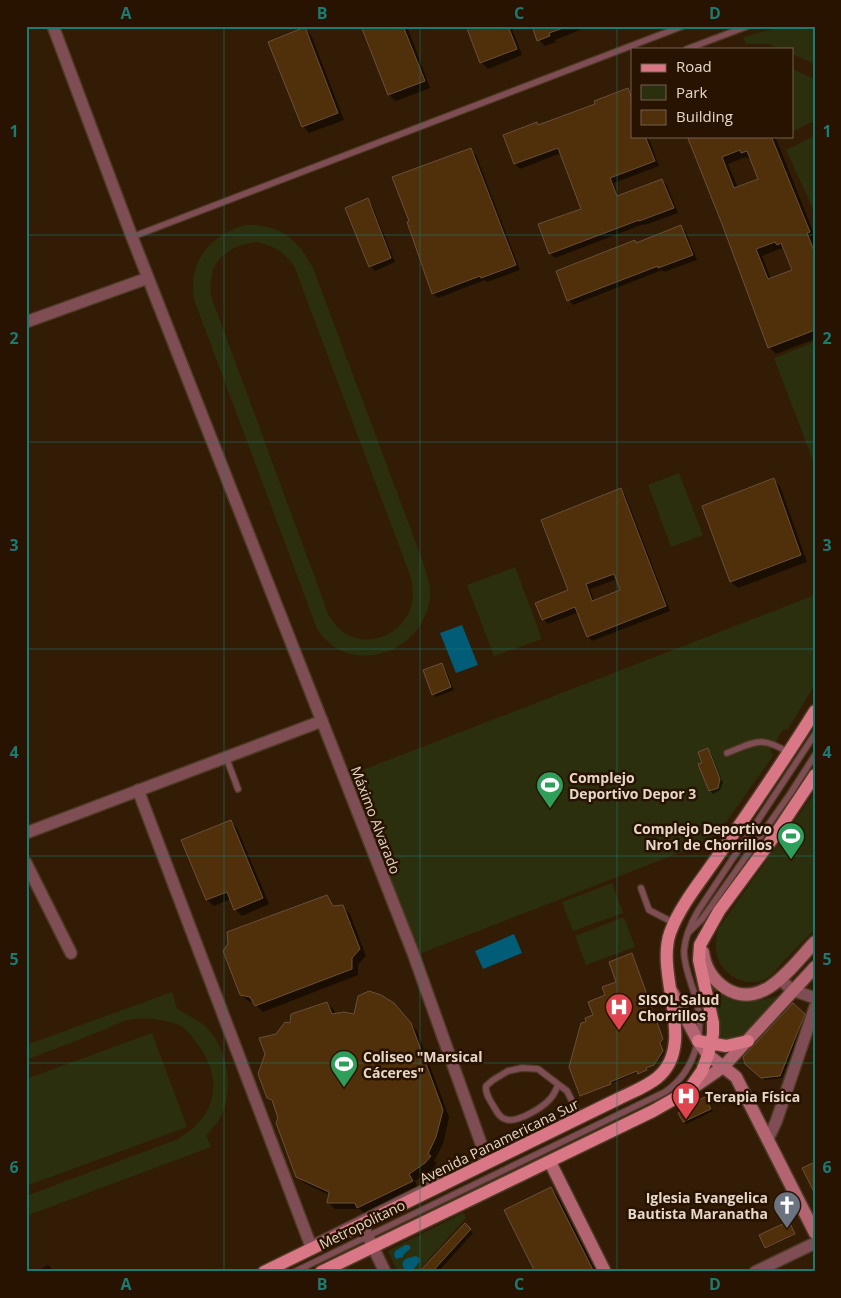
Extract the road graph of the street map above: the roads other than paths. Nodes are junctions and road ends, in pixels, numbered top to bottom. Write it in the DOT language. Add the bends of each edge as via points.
graph roads {
  1 [pos="53,26"];
  2 [pos="683,26"];
  3 [pos="748,26"];
  4 [pos="690,48"];
  5 [pos="132,237"];
  6 [pos="148,278"];
  7 [pos="26,322"];
  8 [pos="815,711"];
  9 [pos="322,721"];
  10 [pos="815,734"];
  11 [pos="788,753"];
  12 [pos="727,754"];
  13 [pos="815,755"];
  14 [pos="226,757"];
  15 [pos="815,775"];
  16 [pos="238,789"];
  17 [pos="138,790"];
  18 [pos="26,833"];
  19 [pos="26,863"];
  20 [pos="641,888"];
  21 [pos="674,923"];
  22 [pos="688,933"];
  23 [pos="705,936"];
  24 [pos="815,942"];
  25 [pos="71,953"];
  26 [pos="815,967"];
  27 [pos="780,979"];
  28 [pos="669,985"];
  29 [pos="792,990"];
  30 [pos="815,998"];
  31 [pos="815,1007"];
  32 [pos="698,1041"];
  33 [pos="748,1041"];
  34 [pos="710,1050"];
  35 [pos="723,1068"];
  36 [pos="558,1086"];
  37 [pos="688,1091"];
  38 [pos="580,1118"];
  39 [pos="768,1139"];
  40 [pos="488,1161"];
  41 [pos="550,1162"];
  42 [pos="815,1232"];
  43 [pos="368,1236"];
  44 [pos="815,1243"];
  45 [pos="311,1246"];
  46 [pos="264,1272"];
  47 [pos="294,1272"];
  48 [pos="321,1272"];
  49 [pos="385,1272"];
  50 [pos="605,1272"];
  51 [pos="755,1272"];
  1 -- 5 [label="street, Máximo Alvarado"];
  2 -- 5 [label="lane"];
  3 -- 4 [label="lane"];
  5 -- 6 [label="street, Máximo Alvarado"];
  6 -- 7 [label="street"];
  6 -- 9 [label="street, Máximo Alvarado"];
  8 -- 11 [label="main road, Avenida Panamericana Sur"];
  9 -- 14 [label="street"];
  9 -- 40 [label="street, Máximo Alvarado"];
  10 -- 22 [label="lane, Metropolitano" via="698,911"];
  11 -- 12 [label="lane" via="775,744 756,741"];
  11 -- 21 [label="main road, Avenida Panamericana Sur"];
  13 -- 22 [label="lane" via="720,894"];
  14 -- 16 [label="lane"];
  14 -- 17 [label="street"];
  15 -- 23 [label="main road" via="719,911"];
  17 -- 18 [label="street"];
  17 -- 45 [label="street"];
  19 -- 25 [label="street"];
  20 -- 21 [label="lane" via="649,910"];
  21 -- 28 [label="main road, Avenida Panamericana Sur" via="667,945"];
  22 -- 32 [label="lane, Metropolitano" via="684,951 698,1004"];
  23 -- 27 [label="main road" via="704,955 708,970 727,989 753,995"];
  23 -- 34 [label="main road" via="700,945 699,960 713,1022"];
  24 -- 27 [label="main road"];
  26 -- 29 [label="main road"];
  27 -- 29 [label="street"];
  28 -- 32 [label="main road"];
  28 -- 38 [label="main road, Avenida Panamericana Sur" via="675,1038 669,1061 658,1078"];
  29 -- 30 [label="street"];
  29 -- 33 [label="main road"];
  31 -- 39 [label="street"];
  32 -- 34 [label="main road"];
  32 -- 43 [label="lane, Metropolitano" via="685,1072 665,1092"];
  33 -- 34 [label="main road"];
  33 -- 35 [label="main road"];
  34 -- 35 [label="main road"];
  34 -- 37 [label="main road, Avenida Panamericana Sur" via="702,1072"];
  35 -- 37 [label="main road"];
  35 -- 39 [label="main road" via="736,1077"];
  36 -- 36 [label="lane" via="538,1069 522,1068 493,1080 486,1086 486,1091 498,1114 517,1120 542,1107"];
  36 -- 38 [label="lane" via="567,1091"];
  37 -- 41 [label="main road, Avenida Panamericana Sur"];
  38 -- 40 [label="main road, Avenida Panamericana Sur"];
  39 -- 42 [label="main road"];
  40 -- 43 [label="main road, Avenida Panamericana Sur"];
  40 -- 45 [label="lane" via="475,1162 326,1234"];
  41 -- 43 [label="main road, Avenida Panamericana Sur"];
  41 -- 50 [label="main road"];
  43 -- 45 [label="main road, Avenida Panamericana Sur"];
  43 -- 47 [label="lane, Metropolitano"];
  43 -- 48 [label="main road, Avenida Panamericana Sur"];
  43 -- 49 [label="street"];
  44 -- 51 [label="street"];
  45 -- 46 [label="main road, Avenida Panamericana Sur"];
}
